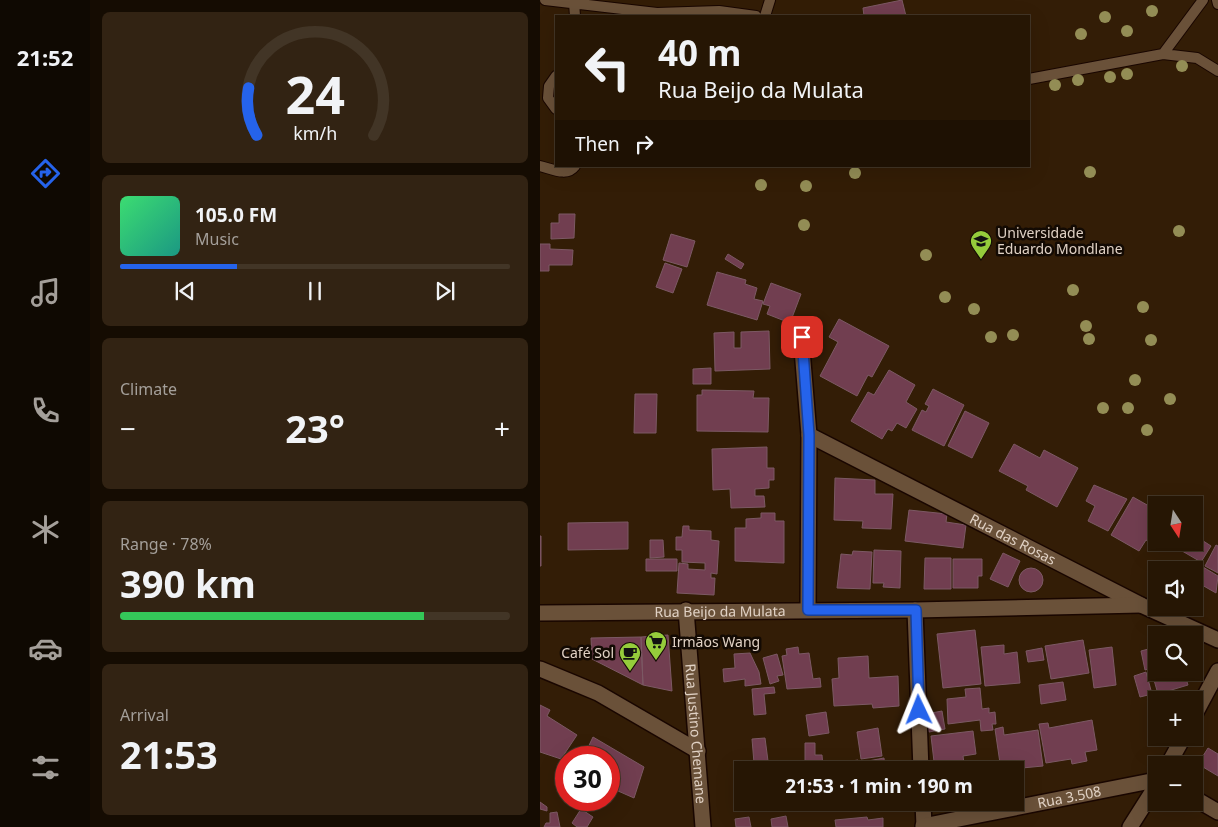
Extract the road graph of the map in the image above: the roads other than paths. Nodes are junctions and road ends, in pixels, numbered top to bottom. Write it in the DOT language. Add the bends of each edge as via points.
graph roads {
  1 [pos="545,0"];
  2 [pos="770,0"];
  3 [pos="1203,0"];
  4 [pos="1217,0"];
  5 [pos="574,3"];
  6 [pos="1218,4"];
  7 [pos="657,13"];
  8 [pos="575,15"];
  9 [pos="666,15"];
  10 [pos="749,15"];
  11 [pos="765,15"];
  12 [pos="1163,54"];
  13 [pos="1218,71"];
  14 [pos="555,77"];
  15 [pos="1030,79"];
  16 [pos="555,108"];
  17 [pos="540,166"];
  18 [pos="575,167"];
  19 [pos="802,337"];
  20 [pos="809,435"];
  21 [pos="1141,605"];
  22 [pos="686,610"];
  23 [pos="808,610"];
  24 [pos="916,610"];
  25 [pos="540,613"];
  26 [pos="1218,640"];
  27 [pos="540,669"];
  28 [pos="1218,670"];
  29 [pos="1203,699"];
  30 [pos="698,751"];
  31 [pos="921,761"];
  32 [pos="1148,782"];
  33 [pos="1148,799"];
  34 [pos="1203,803"];
  35 [pos="923,811"];
  36 [pos="1218,812"];
  37 [pos="924,826"];
  38 [pos="703,827"];
  39 [pos="1130,827"];
  1 -- 5 [label="lane"];
  2 -- 11 [label="lane"];
  3 -- 12 [label="lane"];
  4 -- 6 [label="lane"];
  5 -- 7 [label="lane"];
  5 -- 8 [label="lane"];
  7 -- 9 [label="lane"];
  7 -- 10 [label="lane" via="719,11"];
  12 -- 13 [label="lane" via="1197,58"];
  12 -- 15 [label="lane"];
  14 -- 16 [label="lane" via="549,86 548,98"];
  17 -- 18 [label="lane" via="564,172"];
  19 -- 20 [label="street"];
  20 -- 21 [label="street, Rua das Rosas"];
  20 -- 23 [label="street"];
  21 -- 24 [label="street, Rua Beijo da Mulata"];
  21 -- 26 [label="street, Rua das Rosas"];
  22 -- 23 [label="street, Rua Beijo da Mulata"];
  22 -- 25 [label="street, Rua Beijo da Mulata"];
  22 -- 30 [label="street, Rua Justino Chemane"];
  23 -- 24 [label="street, Rua Beijo da Mulata"];
  24 -- 31 [label="street"];
  27 -- 30 [label="street" via="598,693"];
  28 -- 29 [label="street"];
  30 -- 38 [label="street, Rua Justino Chemane"];
  32 -- 37 [label="street, Rua 3.508"];
  33 -- 39 [label="street"];
  34 -- 36 [label="street"];
  35 -- 37 [label="street"];
}
